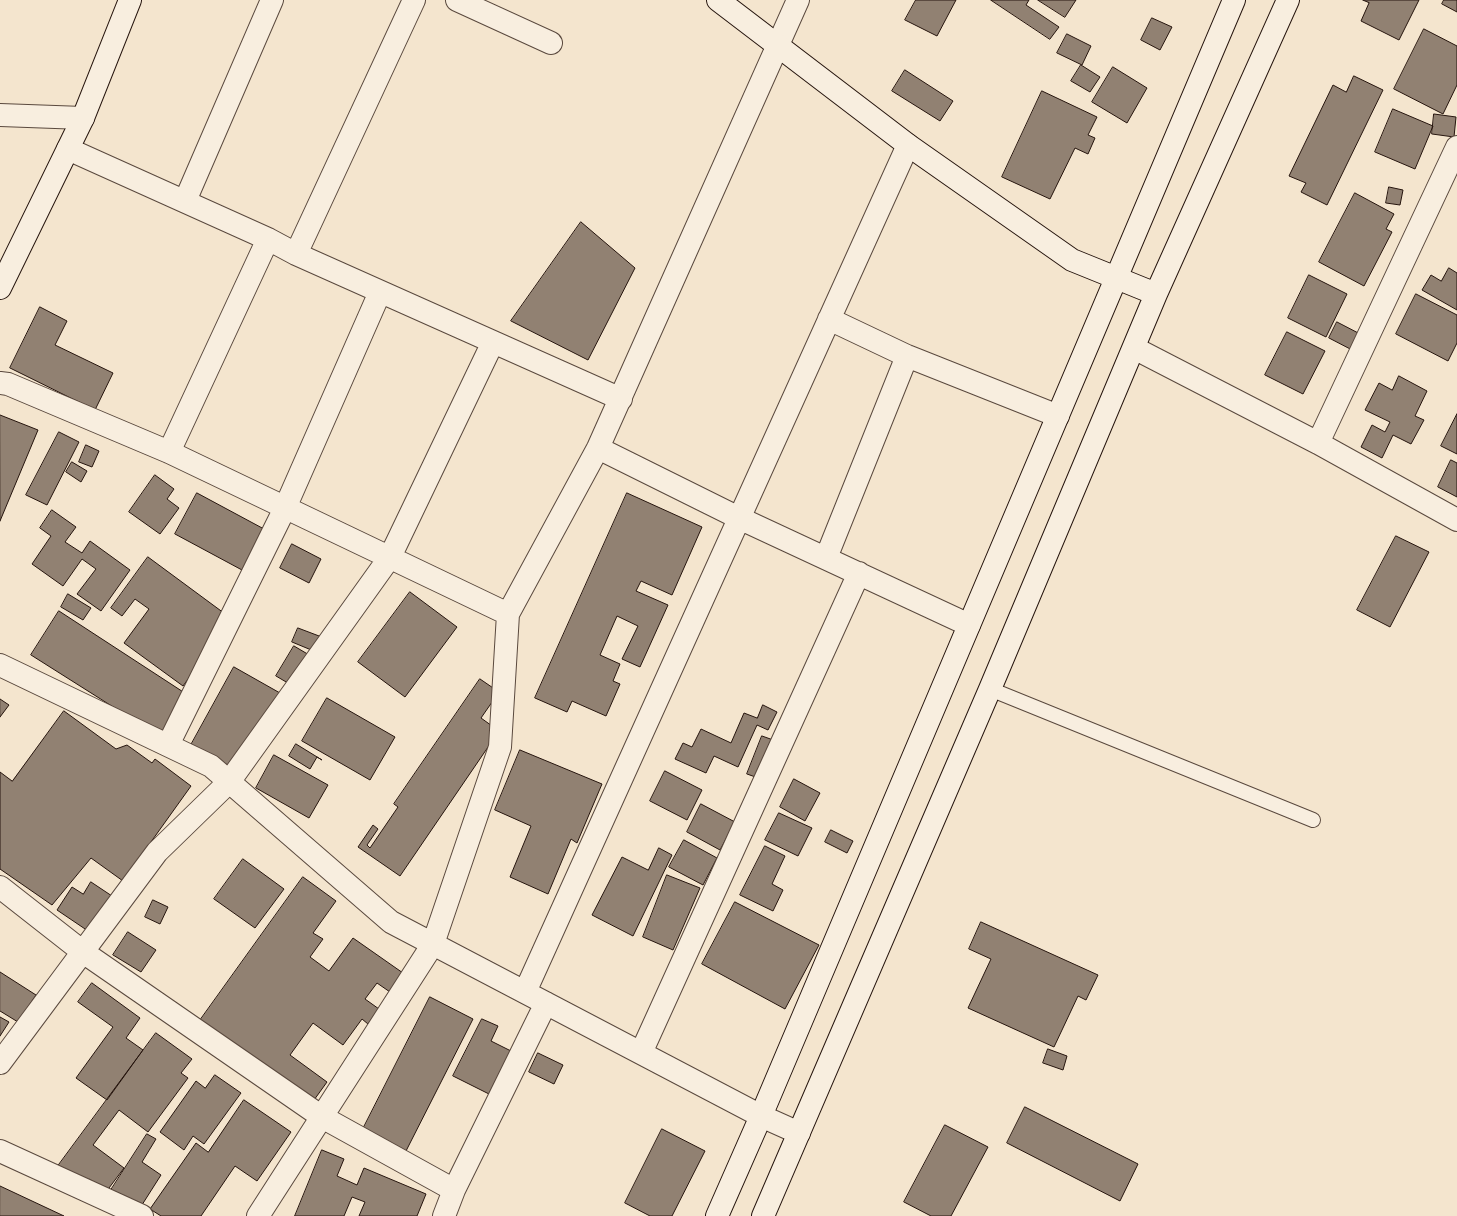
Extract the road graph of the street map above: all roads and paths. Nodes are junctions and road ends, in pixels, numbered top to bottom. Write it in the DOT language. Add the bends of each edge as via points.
graph roads {
  1 [pos="130,0"];
  2 [pos="272,0"];
  3 [pos="414,0"];
  4 [pos="457,0"];
  5 [pos="718,0"];
  6 [pos="798,0"];
  7 [pos="1234,0"];
  8 [pos="1288,0"];
  9 [pos="551,43"];
  10 [pos="779,45"];
  11 [pos="0,115"];
  12 [pos="83,118"];
  13 [pos="908,145"];
  14 [pos="1457,146"];
  15 [pos="68,149"];
  16 [pos="185,201"];
  17 [pos="268,239"];
  18 [pos="296,254"];
  19 [pos="6,263"];
  20 [pos="1117,278"];
  21 [pos="0,288"];
  22 [pos="380,292"];
  23 [pos="1156,294"];
  24 [pos="829,319"];
  25 [pos="493,342"];
  26 [pos="1134,348"];
  27 [pos="907,356"];
  28 [pos="0,383"];
  29 [pos="621,399"];
  30 [pos="1058,416"];
  31 [pos="1318,443"];
  32 [pos="598,448"];
  33 [pos="169,452"];
  34 [pos="285,508"];
  35 [pos="739,518"];
  36 [pos="1457,520"];
  37 [pos="390,557"];
  38 [pos="826,558"];
  39 [pos="859,573"];
  40 [pos="508,614"];
  41 [pos="969,625"];
  42 [pos="0,665"];
  43 [pos="990,690"];
  44 [pos="168,745"];
  45 [pos="229,782"];
  46 [pos="1313,820"];
  47 [pos="0,887"];
  48 [pos="433,944"];
  49 [pos="83,952"];
  50 [pos="525,992"];
  51 [pos="546,1003"];
  52 [pos="641,1053"];
  53 [pos="0,1063"];
  54 [pos="761,1116"];
  55 [pos="322,1117"];
  56 [pos="799,1133"];
  57 [pos="0,1151"];
  58 [pos="454,1190"];
  59 [pos="142,1216"];
  60 [pos="258,1216"];
  61 [pos="444,1216"];
  62 [pos="717,1216"];
  63 [pos="763,1216"];
  1 -- 12 [label="street"];
  2 -- 16 [label="street"];
  3 -- 18 [label="street"];
  4 -- 9 [label="street"];
  5 -- 10 [label="street"];
  6 -- 10 [label="street"];
  7 -- 20 [label="street"];
  8 -- 23 [label="street"];
  10 -- 13 [label="street"];
  10 -- 29 [label="street"];
  11 -- 12 [label="street"];
  12 -- 15 [label="street"];
  13 -- 20 [label="street" via="1072,260"];
  13 -- 24 [label="street"];
  14 -- 31 [label="street"];
  15 -- 16 [label="street"];
  15 -- 19 [label="street"];
  16 -- 17 [label="street"];
  17 -- 18 [label="street"];
  17 -- 33 [label="street"];
  18 -- 22 [label="street"];
  19 -- 21 [label="street"];
  20 -- 23 [label="street"];
  20 -- 30 [label="street"];
  22 -- 25 [label="street"];
  22 -- 34 [label="street"];
  23 -- 26 [label="street"];
  24 -- 27 [label="street"];
  24 -- 35 [label="street"];
  25 -- 29 [label="street"];
  25 -- 37 [label="street"];
  26 -- 31 [label="street"];
  26 -- 43 [label="street"];
  27 -- 30 [label="street"];
  27 -- 38 [label="street"];
  28 -- 33 [label="street" via="8,384"];
  29 -- 32 [label="street"];
  30 -- 41 [label="street"];
  31 -- 36 [label="street"];
  32 -- 35 [label="street"];
  32 -- 40 [label="street"];
  33 -- 34 [label="street"];
  34 -- 37 [label="street"];
  34 -- 44 [label="street"];
  35 -- 38 [label="street"];
  35 -- 50 [label="street"];
  37 -- 40 [label="street"];
  37 -- 45 [label="street"];
  38 -- 39 [label="street"];
  39 -- 41 [label="street"];
  39 -- 52 [label="street"];
  40 -- 48 [label="street" via="500,747"];
  41 -- 54 [label="street"];
  42 -- 44 [label="street"];
  43 -- 46 [label="lane"];
  43 -- 56 [label="street"];
  44 -- 45 [label="street" via="211,766"];
  45 -- 48 [label="street" via="391,922"];
  45 -- 49 [label="street" via="157,852"];
  47 -- 49 [label="street"];
  48 -- 50 [label="street"];
  48 -- 55 [label="street"];
  49 -- 53 [label="street"];
  49 -- 55 [label="street"];
  50 -- 51 [label="street"];
  51 -- 52 [label="street"];
  51 -- 58 [label="street"];
  52 -- 54 [label="street"];
  54 -- 56 [label="street"];
  54 -- 62 [label="street"];
  55 -- 58 [label="street"];
  55 -- 60 [label="street"];
  56 -- 63 [label="street"];
  57 -- 59 [label="street"];
  58 -- 61 [label="street"];
}
